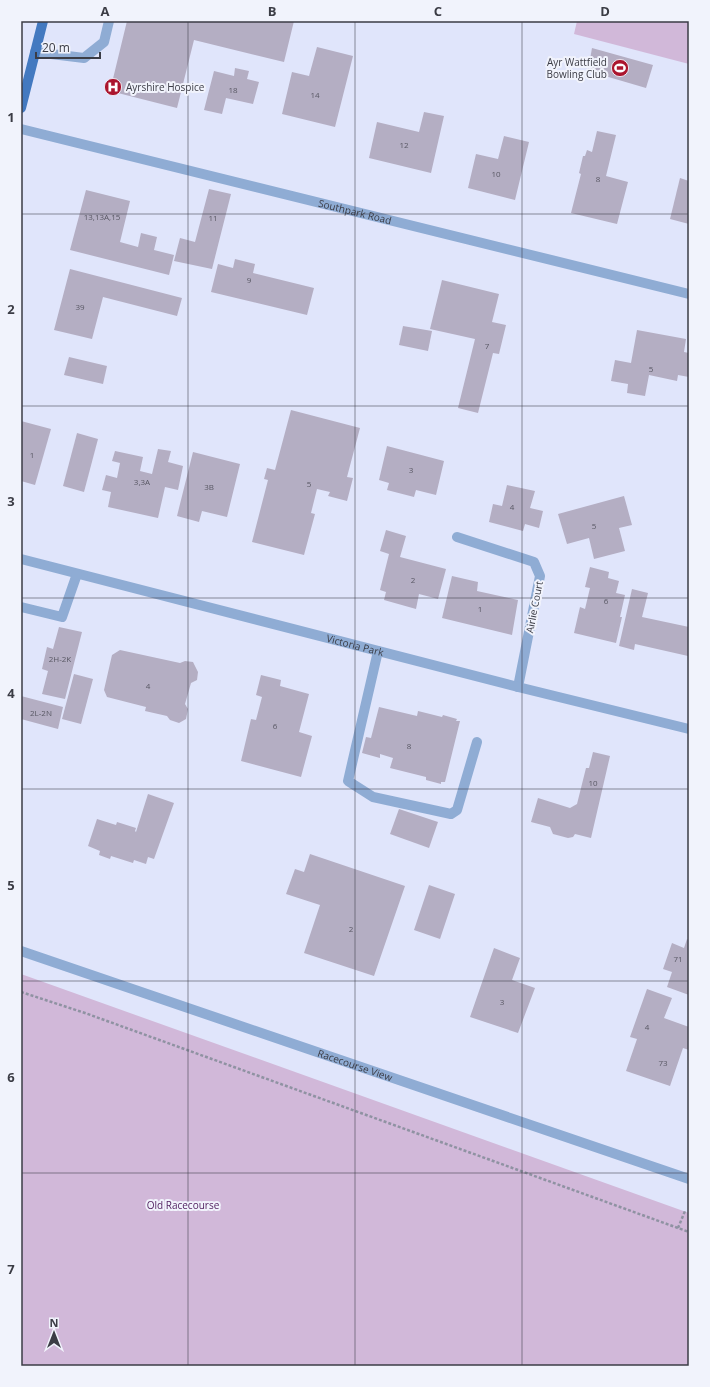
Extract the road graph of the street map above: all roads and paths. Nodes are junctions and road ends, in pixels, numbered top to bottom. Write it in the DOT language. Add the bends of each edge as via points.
graph roads {
  1 [pos="43,21"];
  2 [pos="109,21"];
  3 [pos="35,52"];
  4 [pos="21,108"];
  5 [pos="21,129"];
  6 [pos="689,294"];
  7 [pos="457,537"];
  8 [pos="21,559"];
  9 [pos="77,574"];
  10 [pos="21,607"];
  11 [pos="378,651"];
  12 [pos="518,687"];
  13 [pos="689,728"];
  14 [pos="477,742"];
  15 [pos="21,951"];
  16 [pos="21,992"];
  17 [pos="689,1179"];
  18 [pos="685,1211"];
  19 [pos="678,1228"];
  20 [pos="689,1232"];
  1 -- 3 [label="main road"];
  2 -- 3 [label="street" via="104,42 84,58"];
  3 -- 4 [label="main road"];
  5 -- 6 [label="street, Southpark Road"];
  7 -- 12 [label="street, Airlie Court" via="534,562 540,576"];
  8 -- 9 [label="street, Victoria Park"];
  9 -- 10 [label="street" via="62,617"];
  9 -- 11 [label="street, Victoria Park"];
  11 -- 12 [label="street, Victoria Park"];
  11 -- 14 [label="street" via="348,781 373,797 451,814 457,810"];
  12 -- 13 [label="street, Victoria Park"];
  15 -- 17 [label="street, Racecourse View"];
  16 -- 19 [label="path"];
  18 -- 19 [label="path"];
  19 -- 20 [label="path"];
}
